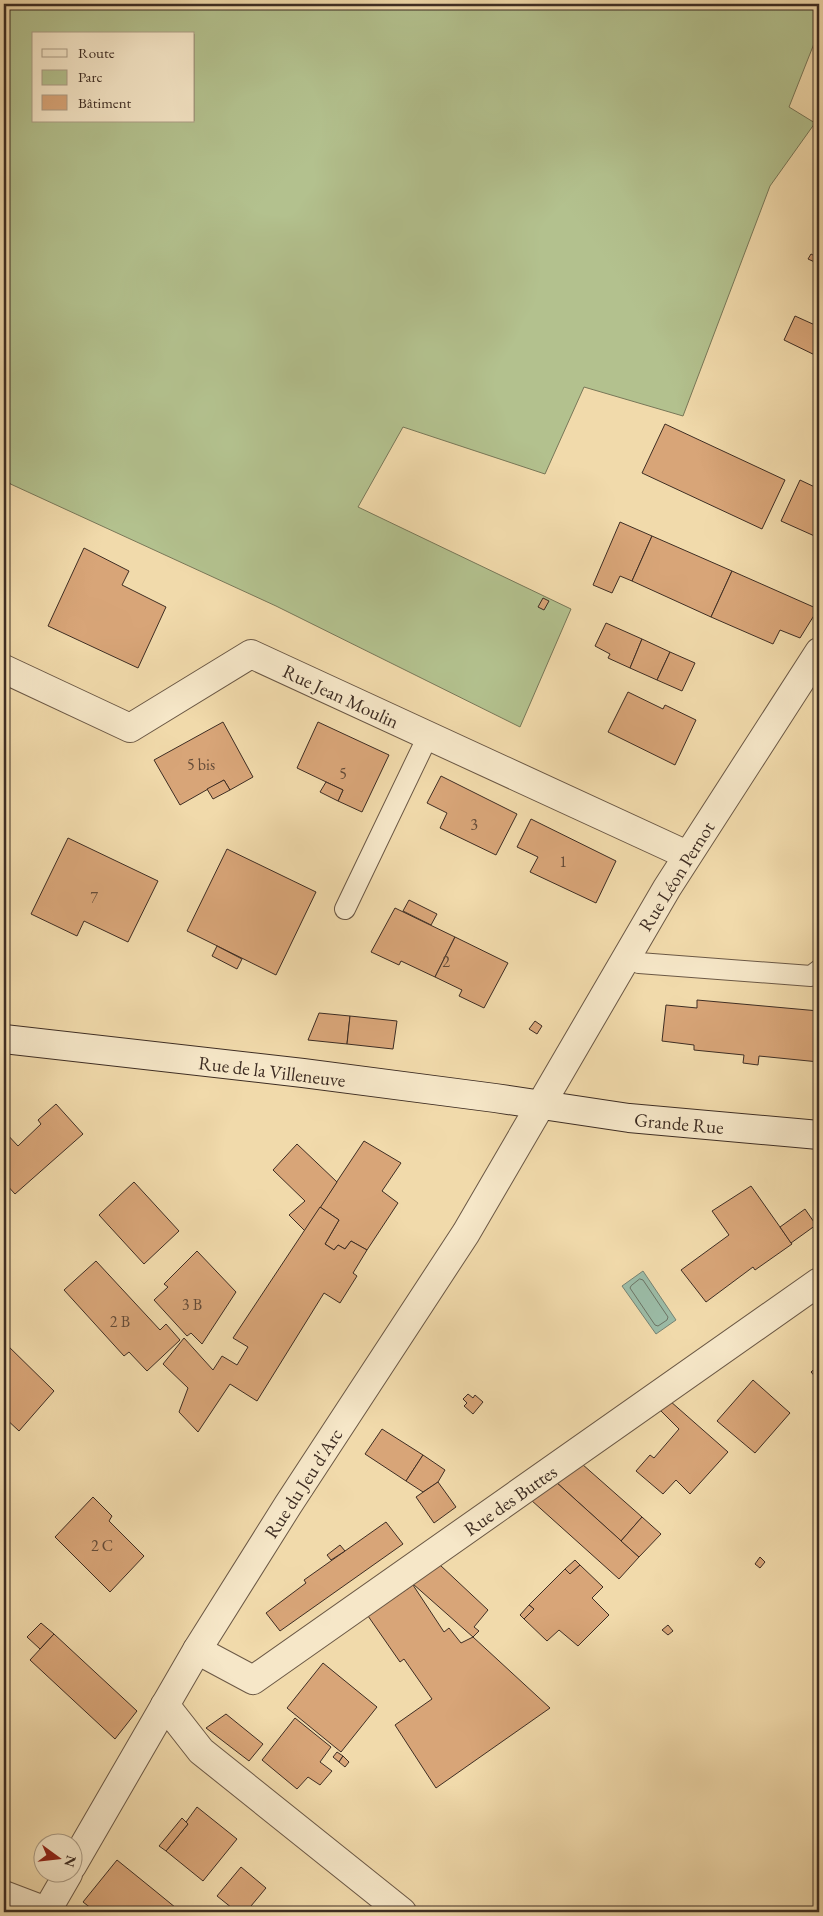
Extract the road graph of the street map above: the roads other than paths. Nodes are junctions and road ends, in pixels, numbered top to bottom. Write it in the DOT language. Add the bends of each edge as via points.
graph roads {
  1 [pos="819,652"];
  2 [pos="4,669"];
  3 [pos="428,736"];
  4 [pos="687,855"];
  5 [pos="344,909"];
  6 [pos="627,956"];
  7 [pos="819,970"];
  8 [pos="4,1040"];
  9 [pos="540,1106"];
  10 [pos="819,1135"];
  11 [pos="819,1282"];
  12 [pos="196,1650"];
  13 [pos="165,1705"];
  14 [pos="82,1849"];
  15 [pos="62,1884"];
  16 [pos="4,1895"];
  17 [pos="46,1912"];
  18 [pos="402,1912"];
  1 -- 4 [label="street, Rue Léon Pernot"];
  2 -- 3 [label="street, Rue Jean Moulin" via="130,728 252,654"];
  3 -- 4 [label="street, Rue Jean Moulin"];
  3 -- 5 [label="lane"];
  4 -- 6 [label="street, Rue Léon Pernot"];
  6 -- 7 [label="lane" via="639,963 811,976"];
  6 -- 9 [label="street, Rue Léon Pernot"];
  8 -- 9 [label="street, Rue de la Villeneuve" via="303,1073"];
  9 -- 10 [label="street, Grande Rue" via="630,1118"];
  9 -- 12 [label="street, Rue du Jeu d'Arc" via="466,1234"];
  11 -- 12 [label="street, Rue des Buttes" via="253,1680"];
  12 -- 13 [label="street, Rue du Jeu d'Arc"];
  13 -- 14 [label="street, Rue du Jeu d'Arc"];
  13 -- 18 [label="street" via="202,1751"];
  15 -- 17 [label="street"];
  16 -- 17 [label="street"];
}
